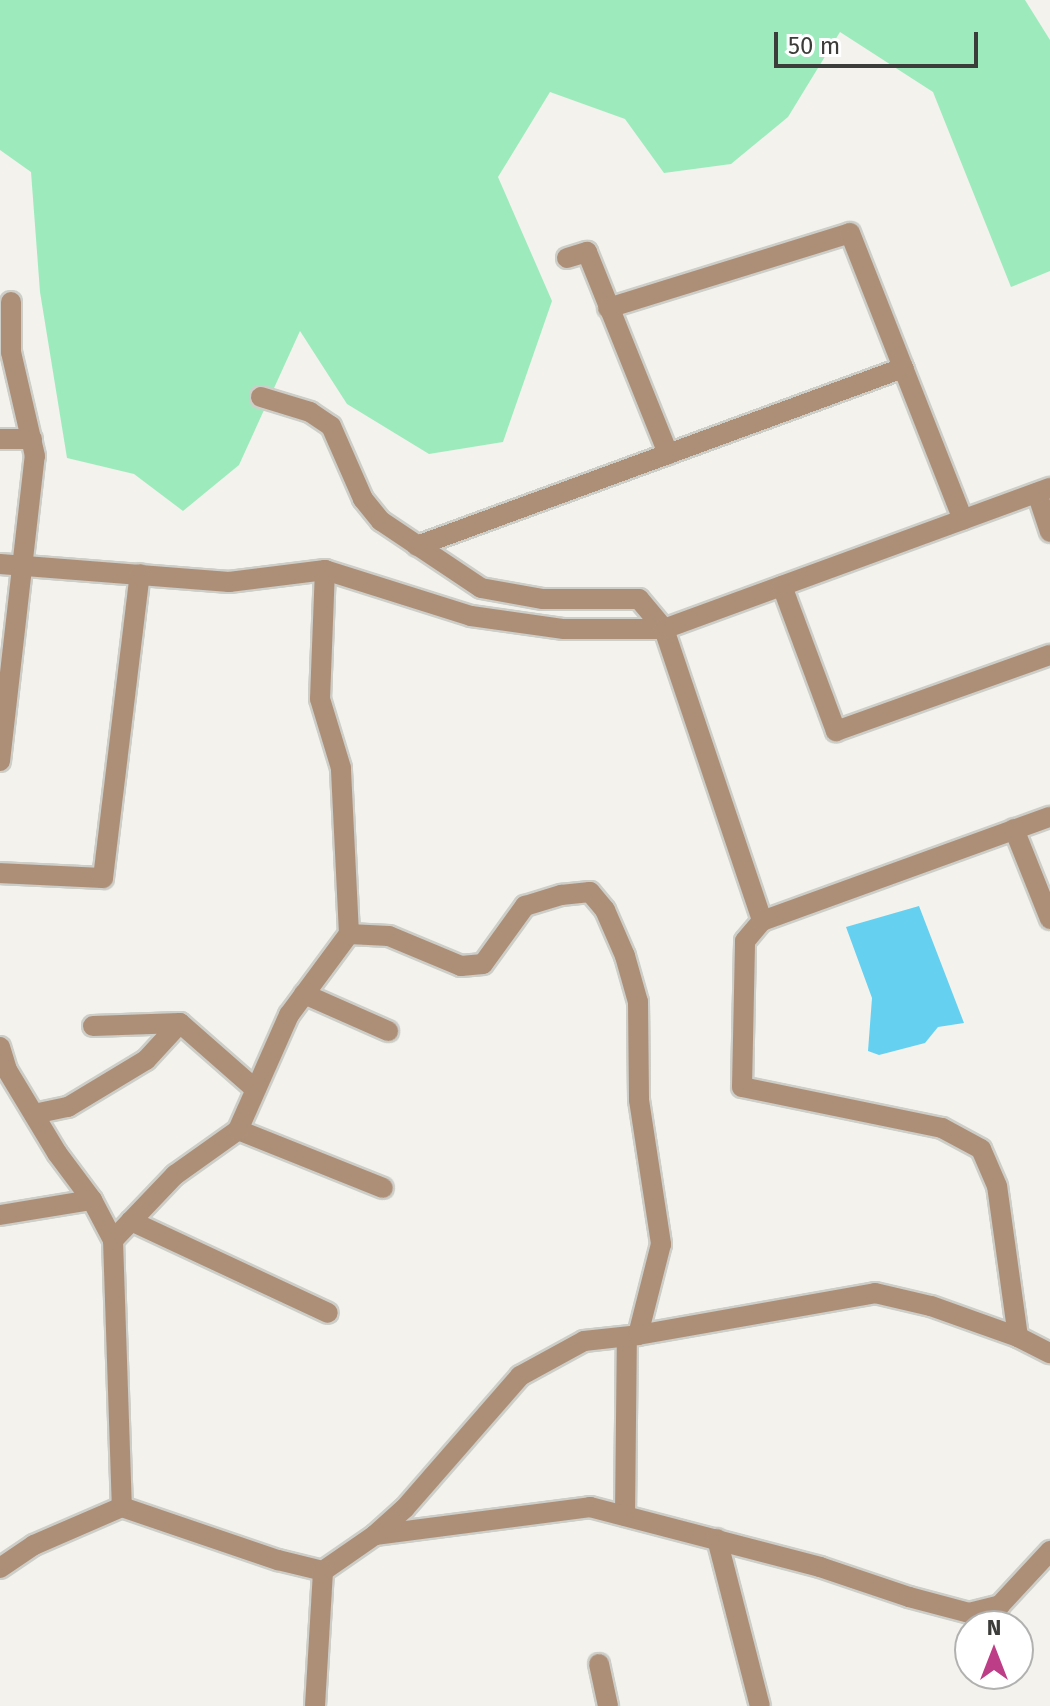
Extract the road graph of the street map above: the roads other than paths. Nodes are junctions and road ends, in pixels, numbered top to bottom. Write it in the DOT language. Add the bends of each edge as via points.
graph roads {
  1 [pos="567,258"];
  2 [pos="11,302"];
  3 [pos="608,308"];
  4 [pos="903,368"];
  5 [pos="261,397"];
  6 [pos="0,439"];
  7 [pos="32,439"];
  8 [pos="668,454"];
  9 [pos="1043,491"];
  10 [pos="963,520"];
  11 [pos="1050,532"];
  12 [pos="417,546"];
  13 [pos="10,564"];
  14 [pos="325,570"];
  15 [pos="140,574"];
  16 [pos="782,586"];
  17 [pos="664,629"];
  18 [pos="1050,655"];
  19 [pos="4,691"];
  20 [pos="0,761"];
  21 [pos="1050,817"];
  22 [pos="1014,829"];
  23 [pos="0,873"];
  24 [pos="1050,919"];
  25 [pos="762,921"];
  26 [pos="349,934"];
  27 [pos="304,994"];
  28 [pos="180,1023"];
  29 [pos="93,1026"];
  30 [pos="388,1031"];
  31 [pos="0,1047"];
  32 [pos="3,1070"];
  33 [pos="255,1089"];
  34 [pos="34,1114"];
  35 [pos="238,1130"];
  36 [pos="383,1188"];
  37 [pos="92,1200"];
  38 [pos="0,1215"];
  39 [pos="131,1221"];
  40 [pos="113,1240"];
  41 [pos="328,1313"];
  42 [pos="632,1336"];
  43 [pos="1018,1337"];
  44 [pos="1050,1353"];
  45 [pos="122,1507"];
  46 [pos="625,1516"];
  47 [pos="375,1535"];
  48 [pos="717,1539"];
  49 [pos="1050,1551"];
  50 [pos="0,1568"];
  51 [pos="323,1571"];
  52 [pos="599,1664"];
  53 [pos="315,1706"];
  54 [pos="608,1706"];
  55 [pos="760,1706"];
  1 -- 3 [label="street" via="587,252"];
  2 -- 7 [label="street" via="11,352"];
  3 -- 4 [label="street" via="850,233"];
  3 -- 8 [label="street"];
  4 -- 8 [label="street"];
  4 -- 10 [label="street"];
  5 -- 12 [label="street" via="310,412 331,426 363,499 381,521"];
  6 -- 7 [label="street"];
  7 -- 13 [label="street" via="35,456"];
  8 -- 12 [label="street"];
  9 -- 10 [label="street"];
  9 -- 11 [label="street"];
  10 -- 16 [label="street"];
  12 -- 17 [label="street" via="481,588 543,599 639,599"];
  13 -- 15 [label="street"];
  13 -- 19 [label="street"];
  14 -- 15 [label="street" via="229,582"];
  14 -- 17 [label="street" via="471,616 564,629"];
  14 -- 26 [label="street" via="320,699 341,768"];
  15 -- 23 [label="street" via="103,878"];
  16 -- 17 [label="street"];
  16 -- 18 [label="street" via="836,731"];
  17 -- 25 [label="street"];
  19 -- 20 [label="street"];
  21 -- 22 [label="street"];
  22 -- 24 [label="street"];
  22 -- 25 [label="street"];
  25 -- 43 [label="street" via="745,941 742,1087 942,1128 981,1149 997,1186"];
  26 -- 27 [label="street"];
  26 -- 42 [label="street" via="389,936 461,966 483,964 525,906 590,892 605,910 638,1002 639,1100 661,1244"];
  27 -- 30 [label="street"];
  27 -- 33 [label="street"];
  28 -- 29 [label="street"];
  28 -- 33 [label="street"];
  28 -- 34 [label="street" via="146,1060 68,1107"];
  31 -- 32 [label="street"];
  32 -- 34 [label="street"];
  33 -- 35 [label="street"];
  34 -- 37 [label="street"];
  35 -- 36 [label="street"];
  35 -- 39 [label="street" via="175,1175"];
  37 -- 38 [label="street"];
  37 -- 40 [label="street"];
  39 -- 40 [label="street"];
  39 -- 41 [label="street"];
  40 -- 45 [label="street"];
  42 -- 43 [label="street" via="875,1293 931,1306"];
  42 -- 46 [label="street"];
  42 -- 47 [label="street" via="584,1341 520,1376 456,1453"];
  43 -- 44 [label="street"];
  45 -- 50 [label="street" via="34,1545"];
  45 -- 51 [label="street"];
  46 -- 47 [label="street" via="590,1507"];
  46 -- 48 [label="street"];
  47 -- 51 [label="street"];
  48 -- 49 [label="street" via="969,1613 1000,1605"];
  48 -- 55 [label="street"];
  51 -- 53 [label="street"];
  52 -- 54 [label="street"];
}
